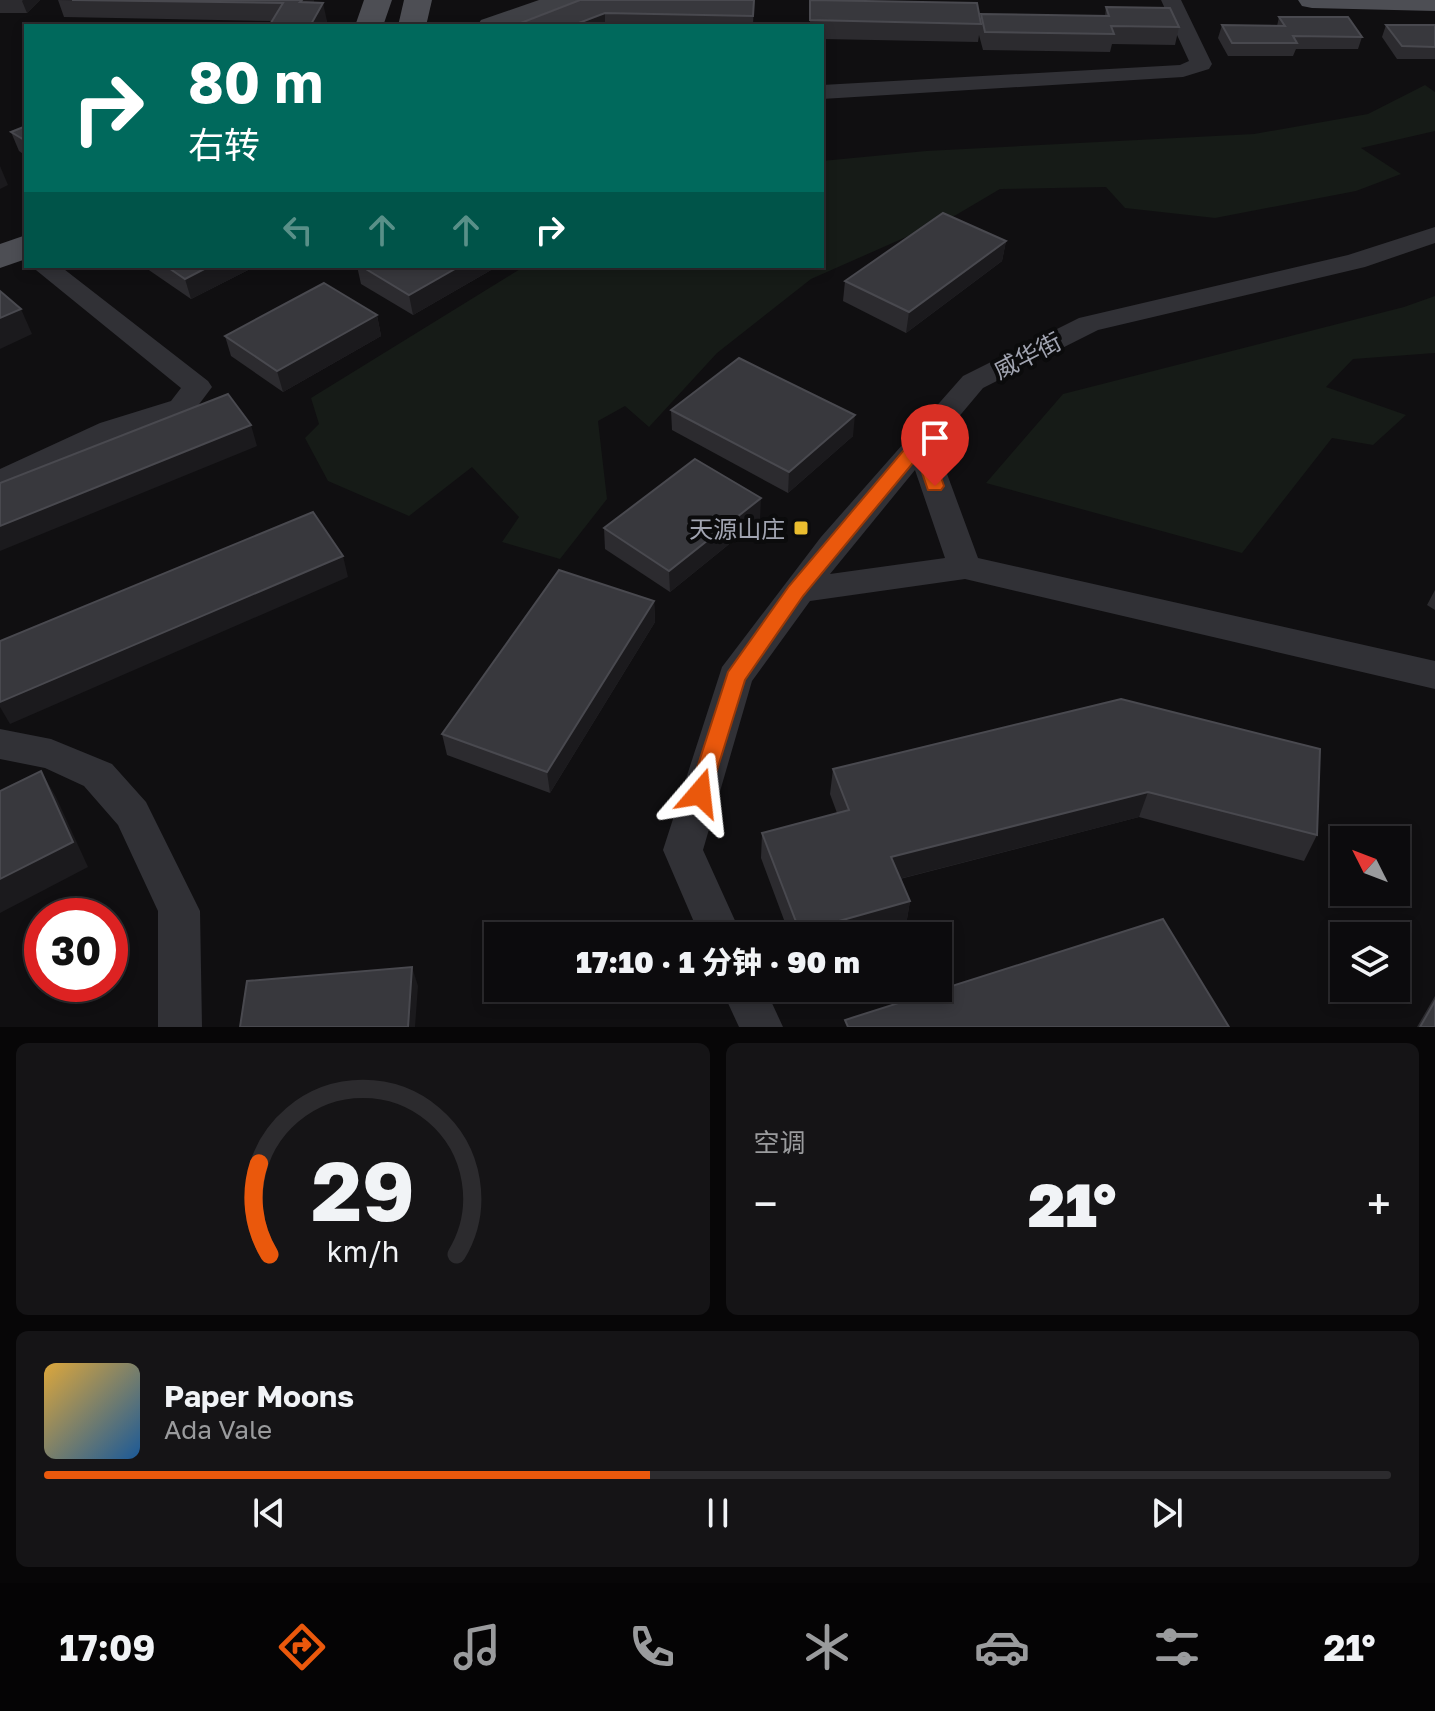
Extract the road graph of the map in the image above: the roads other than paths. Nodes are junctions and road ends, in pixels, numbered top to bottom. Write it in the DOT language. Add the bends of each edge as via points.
graph roads {
  1 [pos="378,0"];
  2 [pos="418,0"];
  3 [pos="570,0"];
  4 [pos="1171,0"];
  5 [pos="1312,0"];
  6 [pos="1435,3"];
  7 [pos="370,24"];
  8 [pos="412,24"];
  9 [pos="496,24"];
  10 [pos="824,92"];
  11 [pos="1435,235"];
  12 [pos="50,268"];
  13 [pos="920,442"];
  14 [pos="0,482"];
  15 [pos="965,567"];
  16 [pos="796,591"];
  17 [pos="1435,675"];
  18 [pos="0,744"];
  19 [pos="715,922"];
  20 [pos="749,1002"];
  21 [pos="180,1027"];
  22 [pos="761,1027"];
  1 -- 7 [label="main road"];
  2 -- 8 [label="main road"];
  3 -- 9 [label="main road"];
  4 -- 10 [label="street" via="1201,64 1183,71"];
  5 -- 6 [label="main road"];
  11 -- 13 [label="street, 威华街" via="1356,261 1089,324 973,382"];
  12 -- 14 [label="street" via="198,387 181,408 111,430"];
  13 -- 15 [label="street"];
  13 -- 16 [label="street, 威华街"];
  15 -- 16 [label="street"];
  15 -- 17 [label="street"];
  16 -- 19 [label="street, 威华街" via="735,677 683,850"];
  18 -- 21 [label="street" via="51,754 98,775 132,814 179,911"];
  20 -- 22 [label="street"];
}
